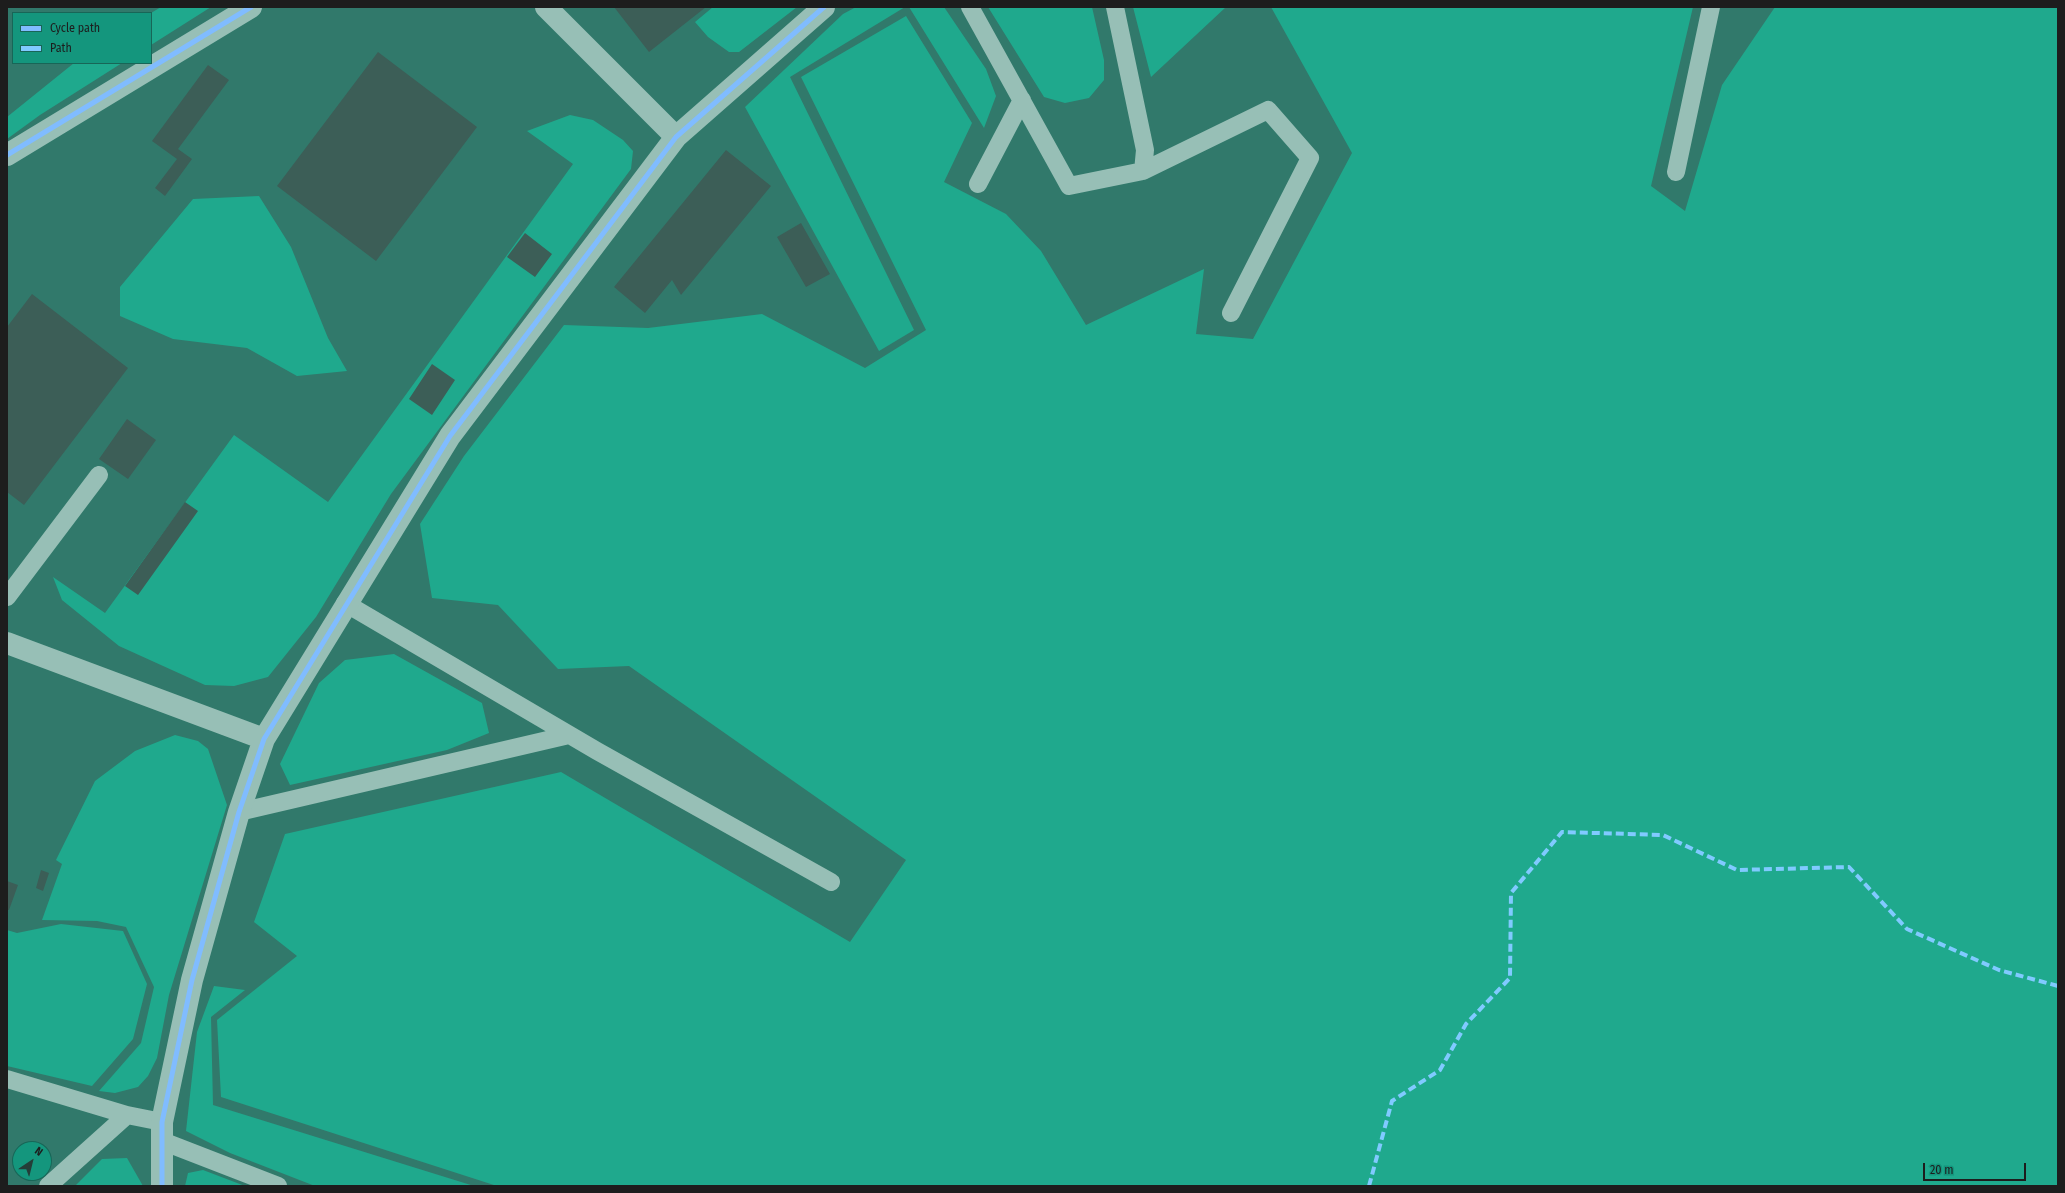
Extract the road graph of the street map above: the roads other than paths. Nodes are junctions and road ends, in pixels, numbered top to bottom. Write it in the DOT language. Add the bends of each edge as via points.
graph roads {
  1 [pos="251,7"];
  2 [pos="546,7"];
  3 [pos="824,7"];
  4 [pos="970,7"];
  5 [pos="1115,7"];
  6 [pos="1711,7"];
  7 [pos="1022,100"];
  8 [pos="676,137"];
  9 [pos="7,155"];
  10 [pos="1143,171"];
  11 [pos="1676,172"];
  12 [pos="978,184"];
  13 [pos="1231,313"];
  14 [pos="99,475"];
  15 [pos="7,597"];
  16 [pos="346,603"];
  17 [pos="7,643"];
  18 [pos="570,735"];
  19 [pos="264,740"];
  20 [pos="239,812"];
  21 [pos="831,882"];
  22 [pos="7,1079"];
  23 [pos="127,1115"];
  24 [pos="162,1131"];
  25 [pos="48,1186"];
  26 [pos="162,1186"];
  27 [pos="278,1186"];
  1 -- 9 [label="street"];
  2 -- 8 [label="street"];
  3 -- 8 [label="street"];
  4 -- 7 [label="lane"];
  5 -- 10 [label="lane" via="1145,150"];
  6 -- 11 [label="lane"];
  7 -- 10 [label="lane" via="1069,186"];
  7 -- 12 [label="lane"];
  8 -- 16 [label="street" via="450,436"];
  10 -- 13 [label="lane" via="1268,110 1310,158"];
  14 -- 15 [label="lane"];
  16 -- 18 [label="lane"];
  16 -- 19 [label="street"];
  17 -- 19 [label="street"];
  18 -- 20 [label="lane"];
  18 -- 21 [label="lane"];
  19 -- 20 [label="street"];
  20 -- 24 [label="street" via="192,980"];
  22 -- 23 [label="lane"];
  23 -- 24 [label="lane"];
  23 -- 25 [label="lane"];
  24 -- 26 [label="street"];
  24 -- 27 [label="lane"];
}
